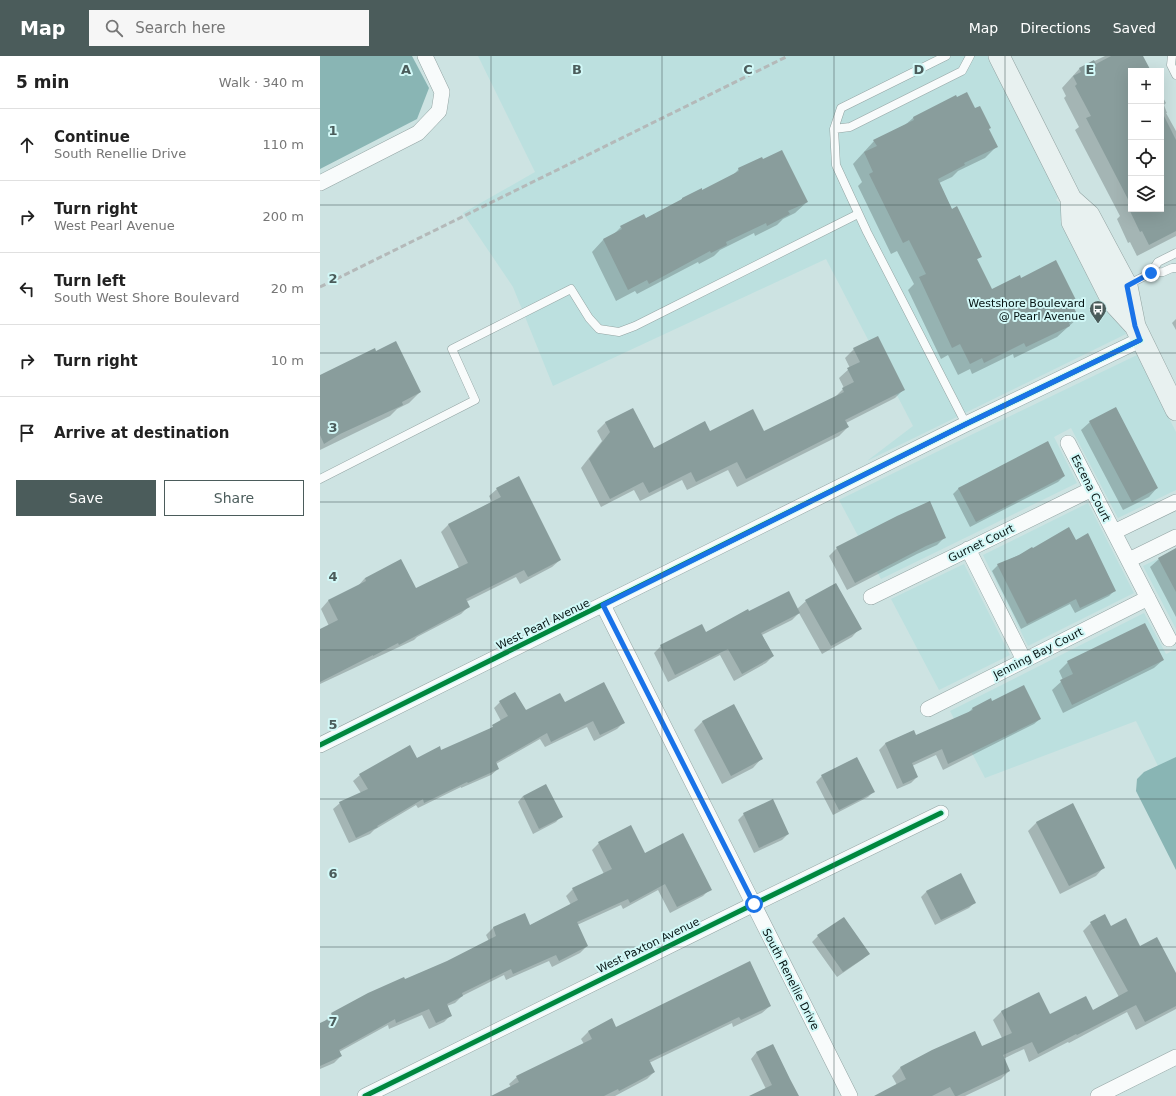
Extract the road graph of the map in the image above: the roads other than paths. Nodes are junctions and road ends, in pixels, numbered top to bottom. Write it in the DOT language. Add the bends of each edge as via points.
graph roads {
  1 [pos="425,56"];
  2 [pos="946,56"];
  3 [pos="970,56"];
  4 [pos="999,56"];
  5 [pos="1172,56"];
  6 [pos="1176,75"];
  7 [pos="834,129"];
  8 [pos="320,183"];
  9 [pos="1071,199"];
  10 [pos="858,214"];
  11 [pos="1176,253"];
  12 [pos="1176,268"];
  13 [pos="1151,273"];
  14 [pos="1127,286"];
  15 [pos="1138,333"];
  16 [pos="1176,410"];
  17 [pos="966,424"];
  18 [pos="1068,443"];
  19 [pos="320,479"];
  20 [pos="1092,489"];
  21 [pos="1176,502"];
  22 [pos="1114,532"];
  23 [pos="1176,537"];
  24 [pos="968,549"];
  25 [pos="1129,560"];
  26 [pos="871,597"];
  27 [pos="1148,598"];
  28 [pos="603,605"];
  29 [pos="1169,639"];
  30 [pos="1024,660"];
  31 [pos="928,709"];
  32 [pos="320,745"];
  33 [pos="941,813"];
  34 [pos="754,904"];
  35 [pos="1176,1057"];
  36 [pos="365,1096"];
  37 [pos="850,1096"];
  38 [pos="1098,1096"];
  1 -- 8 [label="street" via="442,92 439,111 418,133"];
  2 -- 7 [label="lane" via="841,108"];
  3 -- 7 [label="lane" via="962,71 850,128"];
  4 -- 9 [label="street"];
  5 -- 6 [label="lane" via="1171,65"];
  7 -- 10 [label="lane" via="836,165"];
  9 -- 14 [label="street" via="1089,215"];
  9 -- 15 [label="street" via="1072,222 1112,301"];
  10 -- 17 [label="lane"];
  10 -- 19 [label="lane" via="636,326 619,332 599,329 571,289 452,349 476,400"];
  11 -- 13 [label="lane" via="1158,262"];
  12 -- 13 [label="lane"];
  13 -- 14 [label="lane"];
  14 -- 15 [label="street"];
  15 -- 16 [label="street"];
  15 -- 17 [label="street, West Pearl Avenue"];
  17 -- 28 [label="street, West Pearl Avenue"];
  18 -- 20 [label="street, Escena Court"];
  20 -- 22 [label="street, Escena Court"];
  20 -- 24 [label="street, Gurnet Court"];
  21 -- 22 [label="street, Escena Court"];
  22 -- 25 [label="street, Escena Court"];
  23 -- 25 [label="street"];
  24 -- 26 [label="street, Gurnet Court"];
  24 -- 30 [label="street"];
  25 -- 27 [label="street, Escena Court"];
  27 -- 29 [label="street, Escena Court"];
  27 -- 30 [label="street, Jenning Bay Court"];
  28 -- 32 [label="street, West Pearl Avenue"];
  28 -- 34 [label="street, South Renellie Drive"];
  30 -- 31 [label="street, Jenning Bay Court"];
  33 -- 34 [label="street, West Paxton Avenue"];
  34 -- 36 [label="street, West Paxton Avenue"];
  34 -- 37 [label="street, South Renellie Drive"];
  35 -- 38 [label="street"];
}
